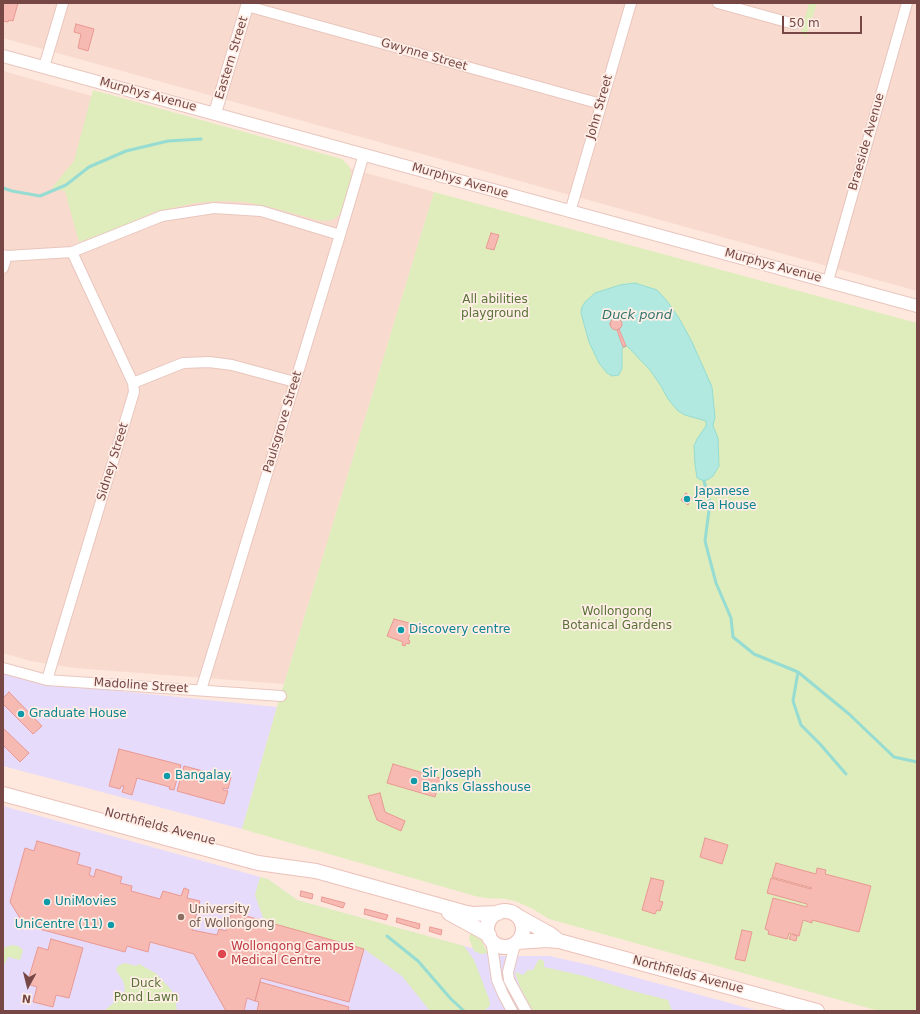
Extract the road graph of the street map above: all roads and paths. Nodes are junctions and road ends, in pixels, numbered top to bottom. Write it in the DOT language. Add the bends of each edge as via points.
graph roads {
  1 [pos="63,3"];
  2 [pos="631,3"];
  3 [pos="718,3"];
  4 [pos="907,3"];
  5 [pos="248,5"];
  6 [pos="794,24"];
  7 [pos="3,56"];
  8 [pos="44,68"];
  9 [pos="601,104"];
  10 [pos="215,113"];
  11 [pos="364,154"];
  12 [pos="570,212"];
  13 [pos="340,235"];
  14 [pos="72,252"];
  15 [pos="5,255"];
  16 [pos="3,268"];
  17 [pos="828,281"];
  18 [pos="917,306"];
  19 [pos="295,382"];
  20 [pos="133,383"];
  21 [pos="3,668"];
  22 [pos="47,680"];
  23 [pos="201,690"];
  24 [pos="281,696"];
  25 [pos="3,785"];
  26 [pos="3,794"];
  27 [pos="316,871"];
  28 [pos="431,902"];
  29 [pos="498,912"];
  30 [pos="519,918"];
  31 [pos="490,937"];
  32 [pos="559,941"];
  33 [pos="516,943"];
  34 [pos="512,1011"];
  35 [pos="526,1011"];
  36 [pos="816,1011"];
  1 -- 8 [label="street"];
  2 -- 9 [label="street, John Street"];
  3 -- 6 [label="street"];
  4 -- 17 [label="street, Braeside Avenue"];
  5 -- 9 [label="street, Gwynne Street"];
  5 -- 10 [label="street, Eastern Street"];
  7 -- 8 [label="street, Murphys Avenue"];
  8 -- 10 [label="street, Murphys Avenue"];
  9 -- 12 [label="street, John Street"];
  10 -- 11 [label="street, Murphys Avenue"];
  11 -- 12 [label="street, Murphys Avenue"];
  11 -- 13 [label="street, Paulsgrove Street"];
  12 -- 17 [label="street, Murphys Avenue"];
  13 -- 14 [label="street" via="261,211 214,208 162,216"];
  13 -- 19 [label="street, Paulsgrove Street"];
  14 -- 15 [label="street"];
  14 -- 20 [label="street"];
  15 -- 16 [label="street"];
  17 -- 18 [label="street, Murphys Avenue"];
  19 -- 20 [label="street" via="232,365 209,362 184,363"];
  19 -- 23 [label="street, Paulsgrove Street"];
  20 -- 22 [label="street, Sidney Street" via="134,392"];
  21 -- 22 [label="street, Madoline Street"];
  22 -- 23 [label="street, Madoline Street"];
  23 -- 24 [label="street, Madoline Street"];
  25 -- 27 [label="main road, Northfields Avenue" via="297,862"];
  26 -- 27 [label="main road, Northfields Avenue" via="258,863"];
  27 -- 28 [label="main road, Northfields Avenue"];
  28 -- 29 [label="main road, Northfields Avenue" via="473,914"];
  28 -- 31 [label="main road, Northfields Avenue"];
  29 -- 30 [label="main road" via="512,912"];
  29 -- 31 [label="main road" via="489,922"];
  30 -- 32 [label="main road, Northfields Avenue"];
  30 -- 33 [label="main road" via="523,930"];
  31 -- 33 [label="main road" via="502,946"];
  31 -- 34 [label="street" via="497,980"];
  32 -- 33 [label="main road, Northfields Avenue"];
  32 -- 36 [label="main road, Northfields Avenue"];
  33 -- 35 [label="street" via="508,972 509,980"];
}
